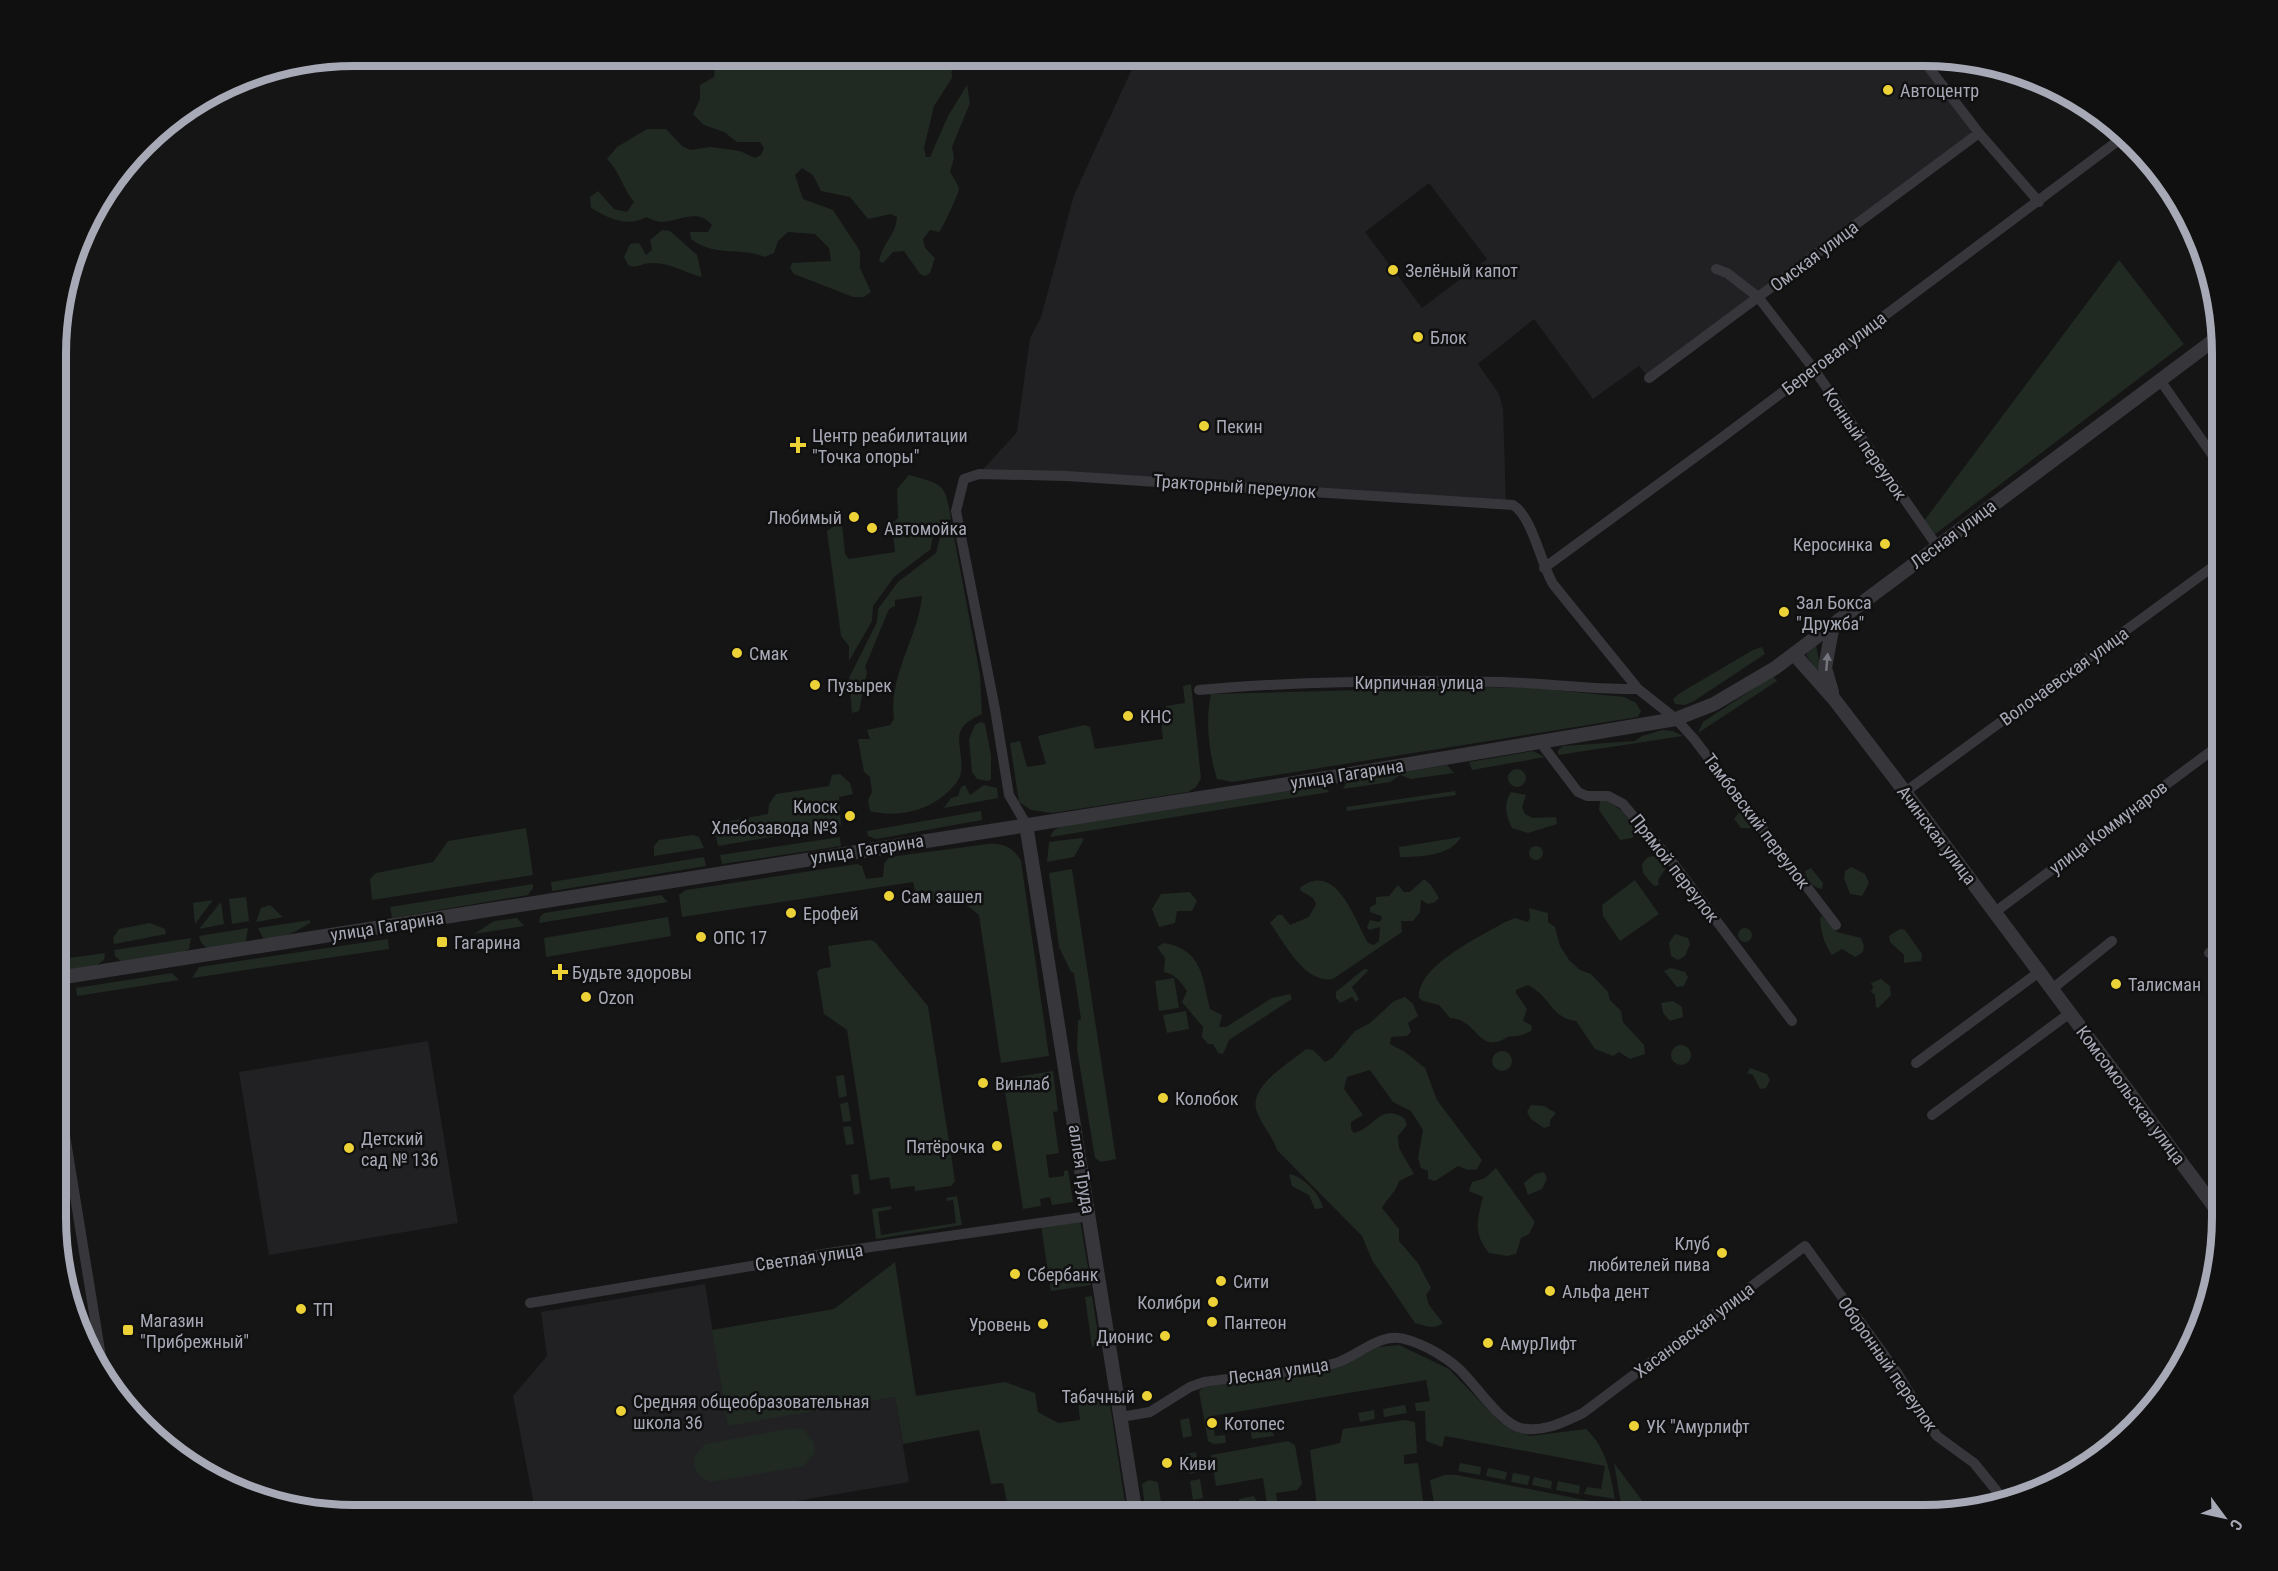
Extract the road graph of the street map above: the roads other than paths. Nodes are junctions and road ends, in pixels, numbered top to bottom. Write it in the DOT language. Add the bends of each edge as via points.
graph roads {
  1 [pos="1928,66"];
  2 [pos="1934,67"];
  3 [pos="1930,69"];
  4 [pos="1979,133"];
  5 [pos="2118,141"];
  6 [pos="2038,202"];
  7 [pos="1716,269"];
  8 [pos="1758,297"];
  9 [pos="2211,342"];
  10 [pos="1813,368"];
  11 [pos="1648,378"];
  12 [pos="2160,380"];
  13 [pos="2212,455"];
  14 [pos="1506,505"];
  15 [pos="1937,546"];
  16 [pos="2212,567"];
  17 [pos="1544,568"];
  18 [pos="1833,624"];
  19 [pos="1794,654"];
  20 [pos="1638,688"];
  21 [pos="1199,690"];
  22 [pos="1834,699"];
  23 [pos="1676,719"];
  24 [pos="1540,742"];
  25 [pos="2212,750"];
  26 [pos="1905,792"];
  27 [pos="1026,824"];
  28 [pos="1995,912"];
  29 [pos="1836,925"];
  30 [pos="2112,942"];
  31 [pos="2212,951"];
  32 [pos="2209,953"];
  33 [pos="2039,972"];
  34 [pos="66,977"];
  35 [pos="2052,989"];
  36 [pos="2070,1013"];
  37 [pos="1792,1021"];
  38 [pos="1916,1063"];
  39 [pos="1932,1115"];
  40 [pos="66,1141"];
  41 [pos="2212,1204"];
  42 [pos="1089,1216"];
  43 [pos="1804,1246"];
  44 [pos="530,1303"];
  45 [pos="100,1352"];
  46 [pos="1582,1413"];
  47 [pos="1121,1417"];
  48 [pos="1995,1496"];
  49 [pos="1134,1505"];
  1 -- 3 [label="street"];
  2 -- 3 [label="street"];
  3 -- 4 [label="street"];
  4 -- 6 [label="street"];
  4 -- 8 [label="street, Омская улица"];
  5 -- 6 [label="street, Береговая улица"];
  6 -- 10 [label="street, Береговая улица"];
  7 -- 8 [label="street, Конный переулок"];
  8 -- 10 [label="street, Конный переулок"];
  8 -- 11 [label="street, Омская улица"];
  9 -- 12 [label="street, Лесная улица"];
  10 -- 15 [label="street, Конный переулок"];
  10 -- 17 [label="street, Береговая улица"];
  12 -- 13 [label="street"];
  12 -- 15 [label="street, Лесная улица"];
  14 -- 17 [label="street, Тамбовский переулок" via="1513,505 1524,514"];
  14 -- 27 [label="street, Тракторный переулок" via="1066,476 979,474 964,479 956,511 1009,795"];
  15 -- 18 [label="street, Лесная улица"];
  16 -- 26 [label="street, Волочаевская улица"];
  17 -- 20 [label="street, Тамбовский переулок" via="1565,600"];
  18 -- 19 [label="street, Лесная улица"];
  22 -- 18 [label="street, Ачинская улица, one-way" via="1826,668"];
  19 -- 22 [label="street, Ачинская улица"];
  19 -- 23 [label="street, Лесная улица" via="1714,704"];
  20 -- 21 [label="street, Кирпичная улица" via="1602,690 1502,682 1334,682"];
  20 -- 23 [label="street, Тамбовский переулок"];
  22 -- 26 [label="street, Ачинская улица"];
  23 -- 24 [label="street, улица Гагарина"];
  23 -- 29 [label="street, Тамбовский переулок"];
  24 -- 27 [label="street, улица Гагарина"];
  24 -- 37 [label="street, Прямой переулок" via="1578,792 1608,796 1623,804 1673,863"];
  25 -- 28 [label="street, улица Коммунаров"];
  26 -- 28 [label="street, Ачинская улица"];
  27 -- 34 [label="street, улица Гагарина"];
  27 -- 42 [label="street, аллея Труда"];
  28 -- 33 [label="street, Ачинская улица"];
  30 -- 35 [label="street"];
  31 -- 32 [label="street"];
  33 -- 35 [label="street, Комсомольская улица"];
  33 -- 38 [label="street"];
  35 -- 36 [label="street, Комсомольская улица"];
  36 -- 39 [label="street"];
  36 -- 41 [label="street, Комсомольская улица"];
  40 -- 45 [label="street"];
  42 -- 44 [label="street, Светлая улица" via="854,1249"];
  42 -- 47 [label="street, аллея Труда"];
  43 -- 46 [label="street, Хасановская улица"];
  43 -- 48 [label="street, Оборонный переулок" via="1898,1374 1937,1436 1974,1463"];
  46 -- 47 [label="street, Лесная улица" via="1552,1426 1520,1428 1506,1421 1453,1364 1406,1339 1393,1338 1336,1362 1204,1382 1150,1412"];
  47 -- 49 [label="street, аллея Труда"];
}
